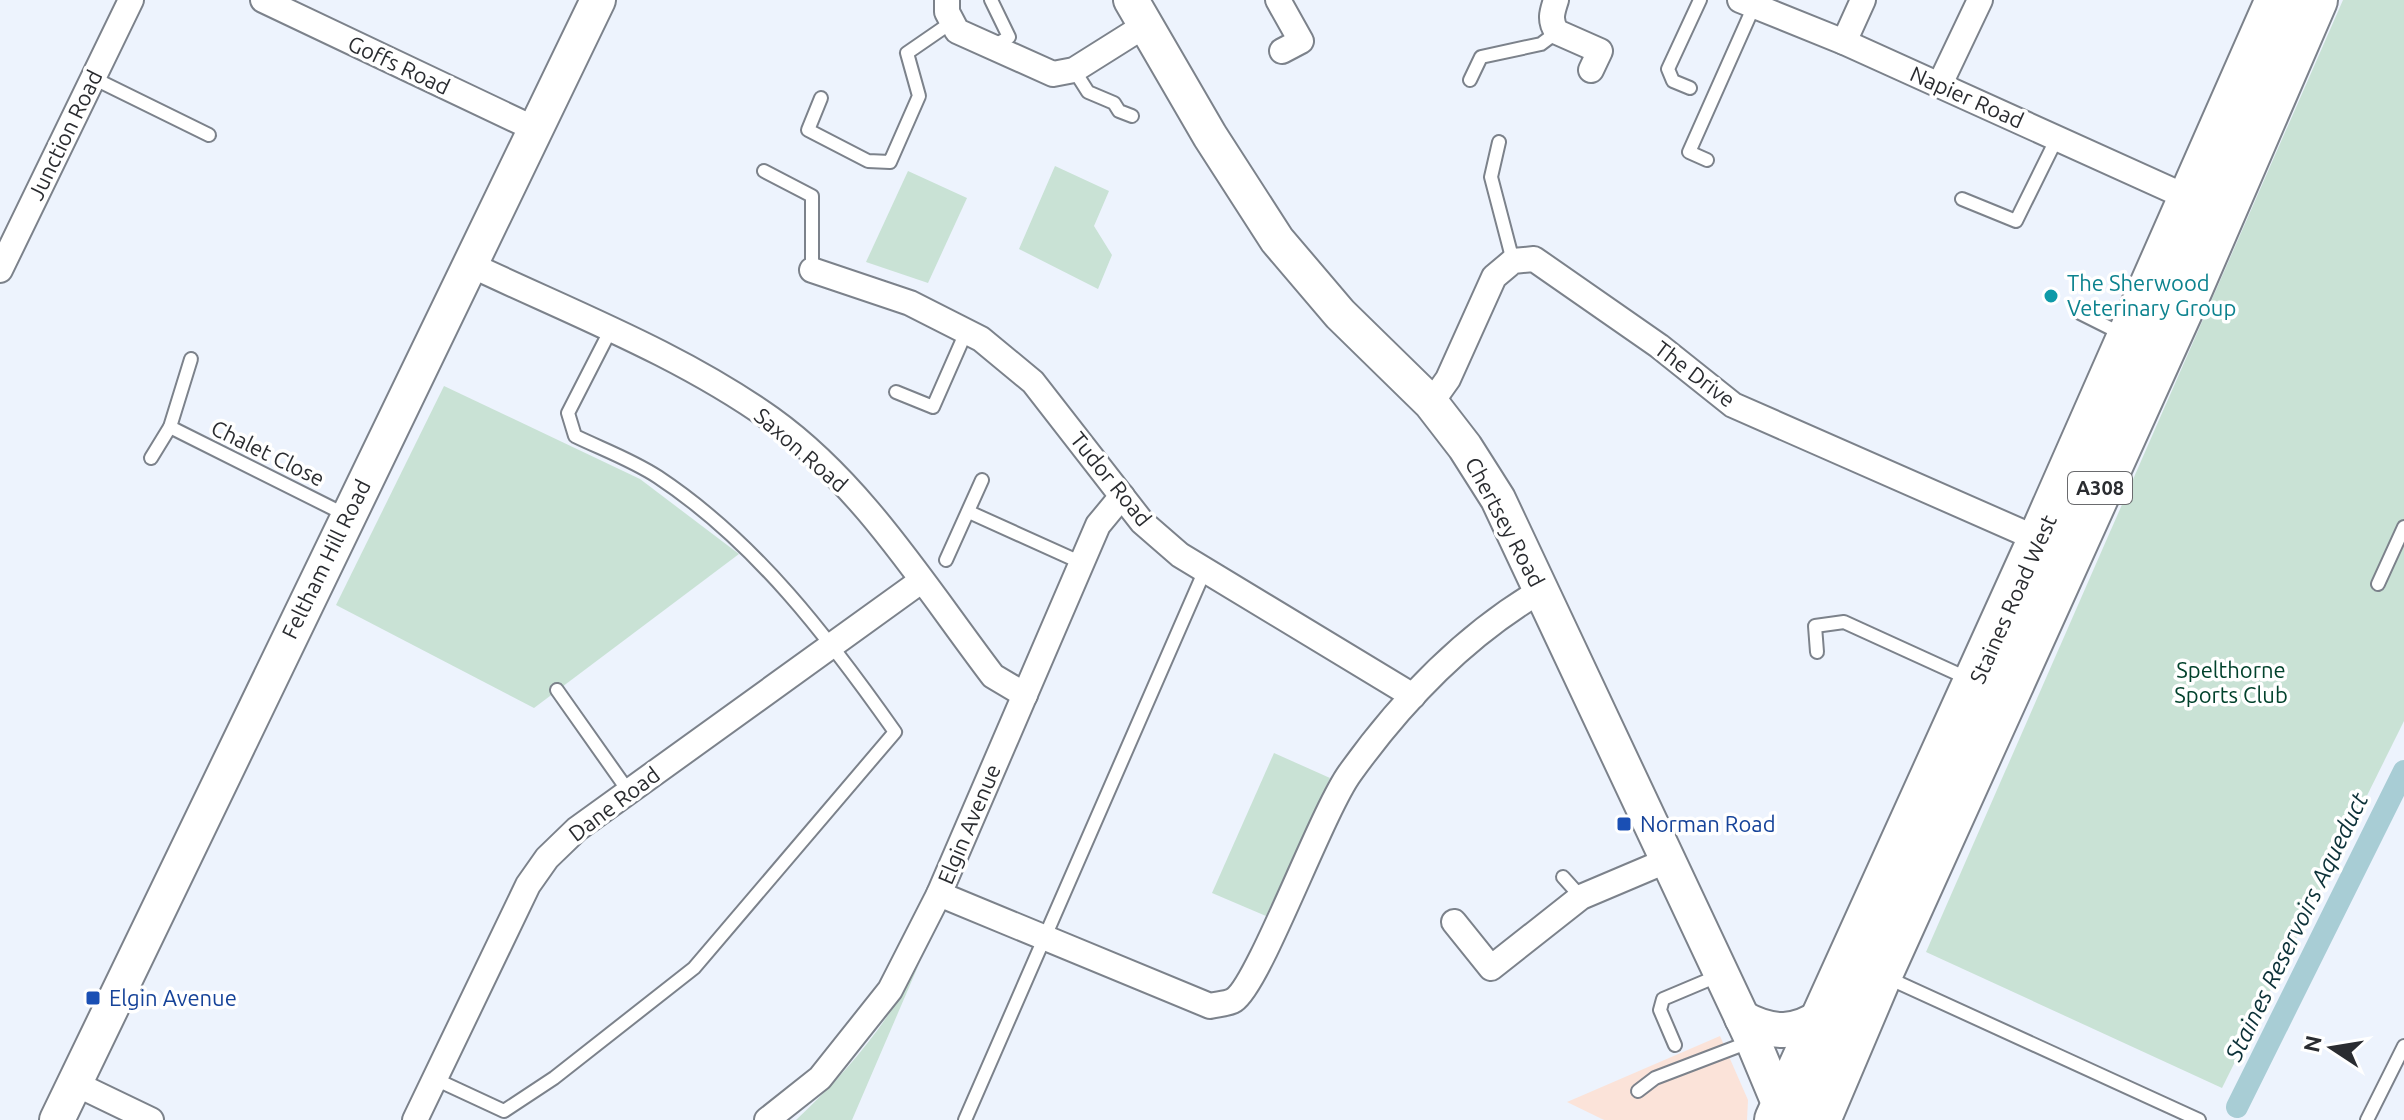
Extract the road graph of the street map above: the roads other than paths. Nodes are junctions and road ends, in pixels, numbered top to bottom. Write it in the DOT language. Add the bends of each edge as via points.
graph roads {
  1 [pos="131,0"];
  2 [pos="263,0"];
  3 [pos="598,0"];
  4 [pos="991,0"];
  5 [pos="1278,0"];
  6 [pos="1556,0"];
  7 [pos="1700,0"];
  8 [pos="1863,0"];
  9 [pos="1980,0"];
  10 [pos="2278,0"];
  11 [pos="2315,0"];
  12 [pos="1747,3"];
  13 [pos="950,11"];
  14 [pos="1138,13"];
  15 [pos="1557,32"];
  16 [pos="1844,42"];
  17 [pos="992,47"];
  18 [pos="1282,51"];
  19 [pos="1074,70"];
  20 [pos="1591,70"];
  21 [pos="93,78"];
  22 [pos="1470,80"];
  23 [pos="1940,84"];
  24 [pos="1690,88"];
  25 [pos="821,98"];
  26 [pos="1132,116"];
  27 [pos="535,129"];
  28 [pos="209,135"];
  29 [pos="2057,138"];
  30 [pos="1499,142"];
  31 [pos="1707,160"];
  32 [pos="764,171"];
  33 [pos="1962,199"];
  34 [pos="2191,199"];
  35 [pos="1513,261"];
  36 [pos="469,264"];
  37 [pos="0,270"];
  38 [pos="812,270"];
  39 [pos="2080,313"];
  40 [pos="610,331"];
  41 [pos="966,332"];
  42 [pos="2130,338"];
  43 [pos="191,359"];
  44 [pos="896,392"];
  45 [pos="1431,403"];
  46 [pos="170,427"];
  47 [pos="151,458"];
  48 [pos="982,480"];
  49 [pos="1122,496"];
  50 [pos="969,512"];
  51 [pos="348,515"];
  52 [pos="2404,527"];
  53 [pos="2040,540"];
  54 [pos="946,560"];
  55 [pos="1082,563"];
  56 [pos="1205,570"];
  57 [pos="921,581"];
  58 [pos="2378,584"];
  59 [pos="1542,590"];
  60 [pos="833,644"];
  61 [pos="1817,652"];
  62 [pos="1975,682"];
  63 [pos="557,690"];
  64 [pos="1025,695"];
  65 [pos="1413,696"];
  66 [pos="629,792"];
  67 [pos="1666,861"];
  68 [pos="1563,877"];
  69 [pos="939,894"];
  70 [pos="1581,897"];
  71 [pos="1454,922"];
  72 [pos="1045,938"];
  73 [pos="1880,974"];
  74 [pos="1720,975"];
  75 [pos="1824,1015"];
  76 [pos="1747,1030"];
  77 [pos="1675,1045"];
  78 [pos="2404,1046"];
  79 [pos="435,1079"];
  80 [pos="74,1083"];
  81 [pos="1638,1091"];
  82 [pos="139,1117"];
  83 [pos="1791,1117"];
  84 [pos="57,1120"];
  85 [pos="415,1120"];
  86 [pos="767,1120"];
  87 [pos="965,1120"];
  88 [pos="2199,1120"];
  89 [pos="2367,1120"];
  1 -- 21 [label="street, Junction Road"];
  2 -- 27 [label="street, Goffs Road"];
  3 -- 27 [label="street, Feltham Hill Road"];
  4 -- 17 [label="lane" via="1009,37"];
  5 -- 18 [label="street" via="1301,41"];
  6 -- 15 [label="street" via="1551,13"];
  7 -- 24 [label="lane" via="1668,69 1673,81"];
  8 -- 16 [label="street"];
  9 -- 23 [label="street"];
  10 -- 34 [label="highway, Staines Road West / A308"];
  11 -- 73 [label="highway, A308"];
  12 -- 16 [label="street, Napier Road"];
  12 -- 31 [label="lane" via="1689,152"];
  13 -- 17 [label="street" via="957,31"];
  13 -- 25 [label="lane" via="907,53 919,96 890,162 868,161 808,130"];
  14 -- 19 [label="street"];
  14 -- 45 [label="street, Chertsey Road" via="1277,240 1340,314"];
  15 -- 20 [label="street" via="1600,51"];
  15 -- 22 [label="lane" via="1541,44 1481,57"];
  16 -- 23 [label="street, Napier Road"];
  17 -- 19 [label="street" via="1053,74"];
  19 -- 26 [label="lane" via="1088,92"];
  21 -- 28 [label="lane"];
  21 -- 37 [label="street, Junction Road"];
  23 -- 29 [label="street, Napier Road"];
  27 -- 36 [label="street, Feltham Hill Road"];
  29 -- 33 [label="lane" via="2016,221"];
  29 -- 34 [label="street, Napier Road"];
  30 -- 35 [label="lane" via="1491,177"];
  32 -- 38 [label="lane" via="812,196"];
  34 -- 42 [label="highway, Staines Road West / A308"];
  35 -- 45 [label="street" via="1494,277 1448,379"];
  35 -- 53 [label="street, The Drive" via="1534,259 1733,405"];
  36 -- 40 [label="street, Saxon Road"];
  36 -- 51 [label="street, Feltham Hill Road"];
  38 -- 41 [label="street, Tudor Road" via="910,303"];
  39 -- 42 [label="lane"];
  40 -- 57 [label="street, Saxon Road" via="711,379 774,421 850,491"];
  40 -- 60 [label="lane" via="568,413 575,436 657,476 748,548"];
  41 -- 44 [label="lane" via="933,407"];
  41 -- 49 [label="street, Tudor Road" via="1033,382"];
  42 -- 53 [label="highway, Staines Road West / A308"];
  43 -- 46 [label="lane"];
  45 -- 59 [label="street, Chertsey Road" via="1498,499"];
  46 -- 47 [label="lane"];
  46 -- 51 [label="lane, Chalet Close"];
  48 -- 50 [label="lane"];
  49 -- 55 [label="street, Elgin Avenue" via="1098,525"];
  49 -- 56 [label="street, Tudor Road" via="1180,555"];
  50 -- 54 [label="lane"];
  50 -- 55 [label="lane"];
  51 -- 80 [label="street, Feltham Hill Road"];
  52 -- 58 [label="lane"];
  53 -- 62 [label="highway, Staines Road West / A308"];
  55 -- 64 [label="street, Elgin Avenue"];
  56 -- 65 [label="street, Tudor Road"];
  56 -- 72 [label="lane"];
  57 -- 60 [label="street, Dane Road"];
  57 -- 64 [label="street, Saxon Road" via="993,676"];
  59 -- 65 [label="street" via="1509,609"];
  59 -- 67 [label="street, Chertsey Road"];
  60 -- 66 [label="street, Dane Road"];
  60 -- 79 [label="lane" via="895,732 694,968 504,1111"];
  61 -- 62 [label="lane" via="1815,626 1844,622"];
  62 -- 75 [label="highway, Staines Road West / A308"];
  63 -- 66 [label="lane"];
  64 -- 69 [label="street, Elgin Avenue"];
  65 -- 72 [label="street" via="1348,776 1253,975 1235,1000 1210,1006"];
  66 -- 79 [label="street, Dane Road" via="577,829 528,885"];
  67 -- 70 [label="street"];
  67 -- 74 [label="street, Chertsey Road"];
  68 -- 70 [label="lane"];
  69 -- 72 [label="street"];
  69 -- 86 [label="street, Elgin Avenue" via="890,990 820,1078"];
  70 -- 71 [label="street" via="1491,968"];
  72 -- 87 [label="lane"];
  73 -- 83 [label="highway, A308" via="1835,1076"];
  73 -- 88 [label="lane"];
  74 -- 76 [label="street, Chertsey Road"];
  74 -- 77 [label="lane" via="1663,999 1660,1010"];
  75 -- 76 [label="street" via="1801,1028"];
  75 -- 83 [label="highway, Staines Road West / A308"];
  76 -- 81 [label="lane"];
  76 -- 83 [label="street, Chertsey Road"];
  78 -- 89 [label="lane"];
  79 -- 85 [label="street, Dane Road"];
  80 -- 82 [label="street"];
  80 -- 84 [label="street, Feltham Hill Road"];
}
